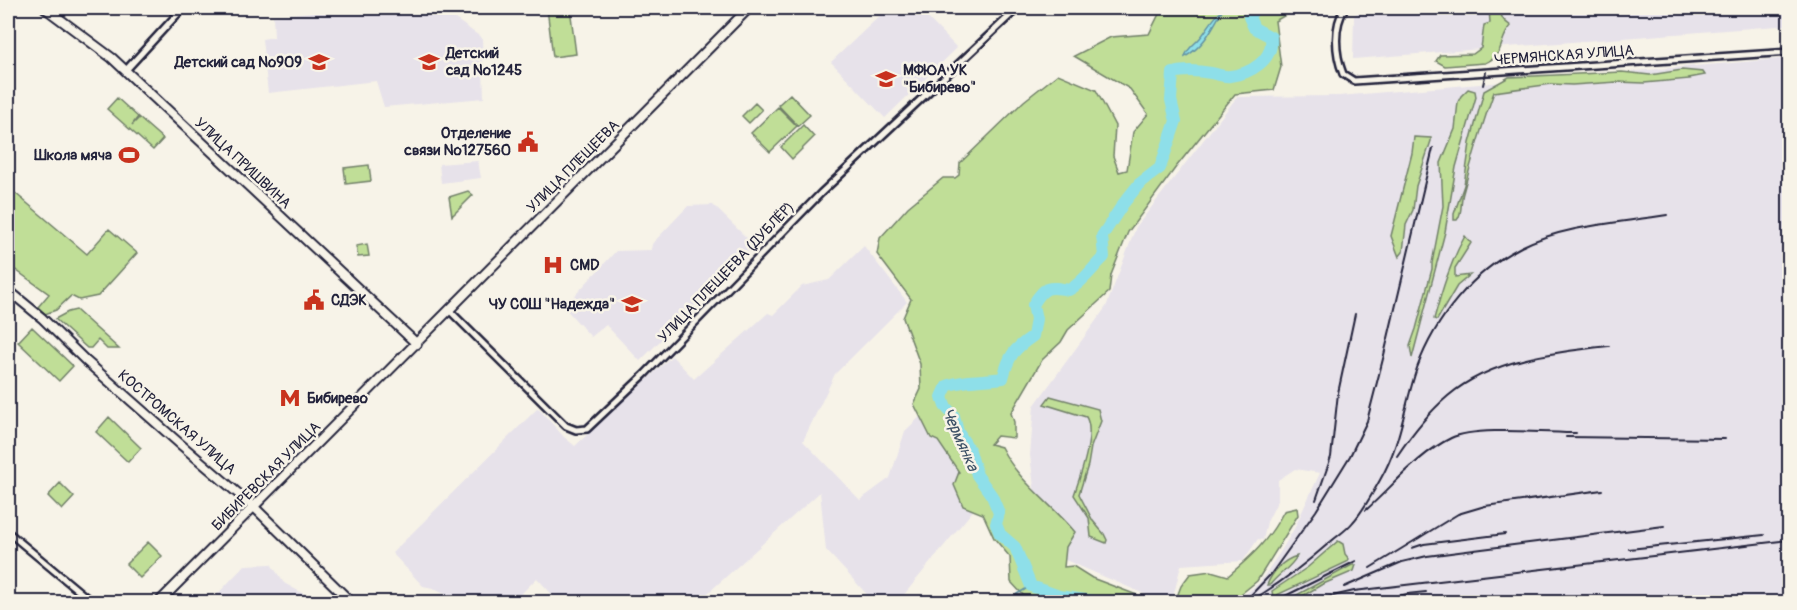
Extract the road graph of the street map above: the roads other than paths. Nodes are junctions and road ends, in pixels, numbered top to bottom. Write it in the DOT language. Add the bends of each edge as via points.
graph roads {
  1 [pos="45,8"];
  2 [pos="183,8"];
  3 [pos="749,8"];
  4 [pos="1018,8"];
  5 [pos="1345,8"];
  6 [pos="1790,52"];
  7 [pos="126,70"];
  8 [pos="8,290"];
  9 [pos="450,311"];
  10 [pos="417,344"];
  11 [pos="254,507"];
  12 [pos="8,532"];
  13 [pos="92,603"];
  14 [pos="159,603"];
  15 [pos="351,603"];
  1 -- 7 [label="main road, УЛИЦА ПРИШВИНА"];
  2 -- 7 [label="street"];
  3 -- 9 [label="main road, УЛИЦА ПЛЕЩЕЕВА"];
  4 -- 9 [label="street, УЛИЦА ПЛЕЩЕЕВА (ДУБЛЁР)" via="821,193 587,429 566,426"];
  5 -- 6 [label="street, ЧЕРМЯНСКАЯ УЛИЦА" via="1341,12 1336,50 1342,74 1354,81"];
  7 -- 10 [label="main road, УЛИЦА ПРИШВИНА"];
  8 -- 11 [label="main road, КОСТРОМСКАЯ УЛИЦА"];
  9 -- 10 [label="main road, УЛИЦА ПЛЕЩЕЕВА"];
  10 -- 11 [label="main road, БИБИРЕВСКАЯ УЛИЦА"];
  11 -- 14 [label="main road, БИБИРЕВСКАЯ УЛИЦА"];
  11 -- 15 [label="main road, КОСТРОМСКАЯ УЛИЦА"];
  12 -- 13 [label="street"];
}
